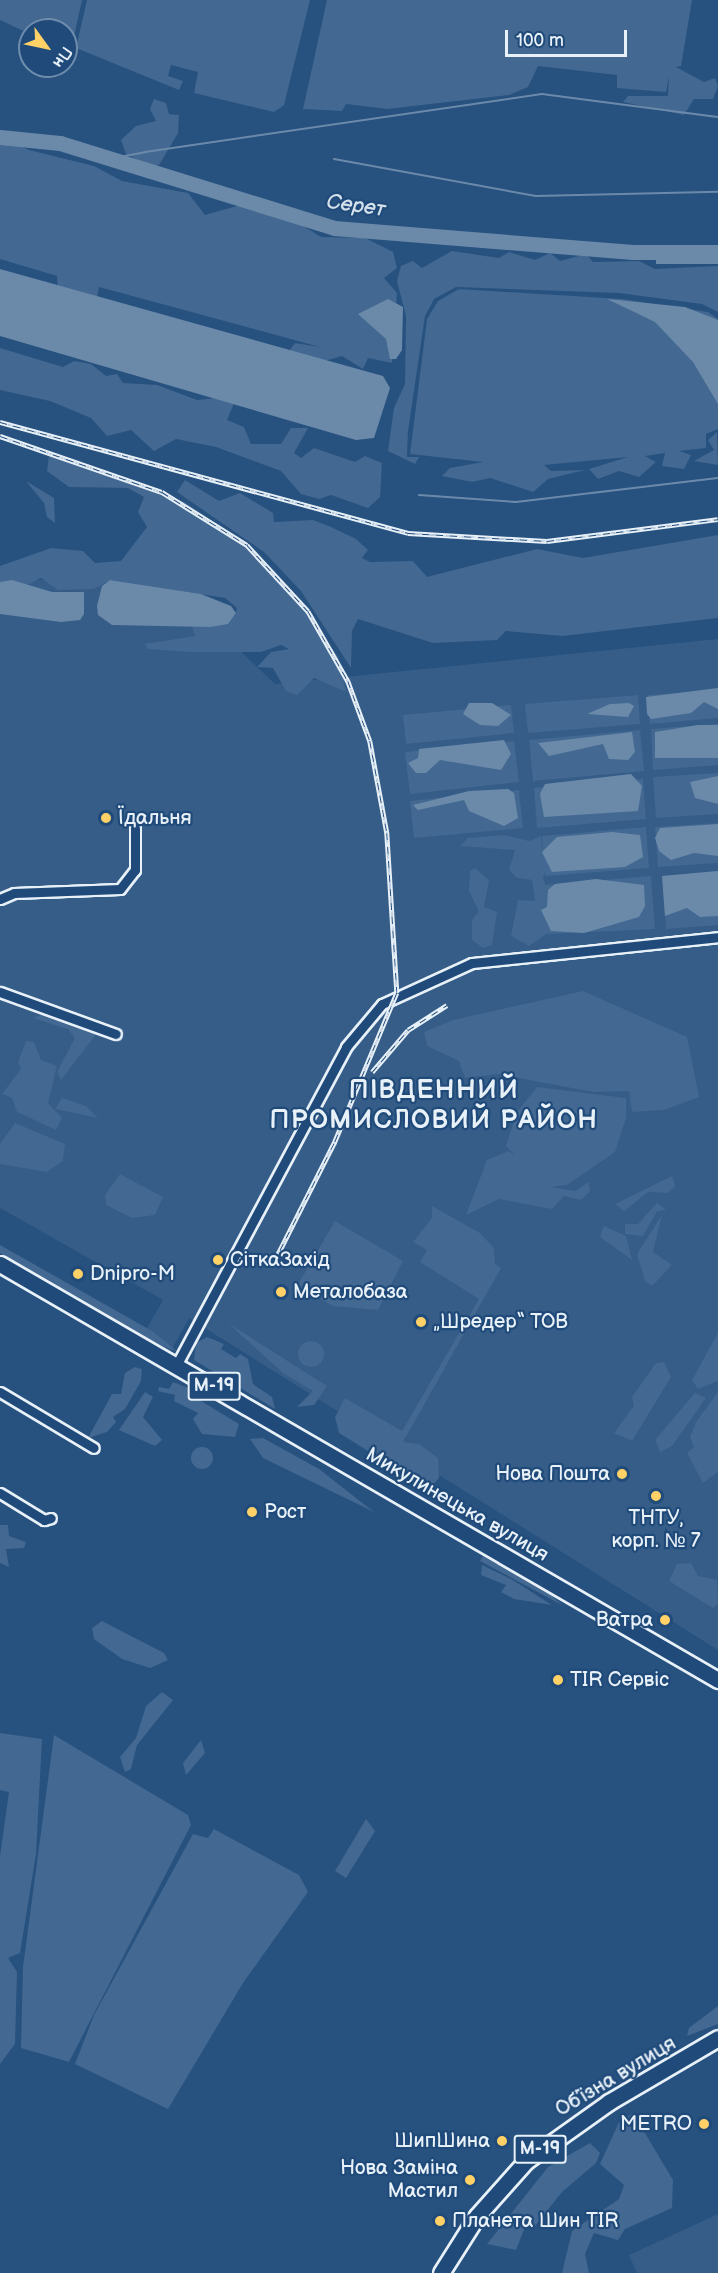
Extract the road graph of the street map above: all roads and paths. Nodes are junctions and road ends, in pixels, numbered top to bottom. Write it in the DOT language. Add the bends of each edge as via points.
graph roads {
  1 [pos="135,828"];
  2 [pos="0,899"];
  3 [pos="718,937"];
  4 [pos="0,992"];
  5 [pos="116,1034"];
  6 [pos="0,1264"];
  7 [pos="177,1365"];
  8 [pos="0,1392"];
  9 [pos="94,1448"];
  10 [pos="0,1493"];
  11 [pos="47,1519"];
  12 [pos="718,1680"];
  13 [pos="718,2038"];
  14 [pos="718,2045"];
  15 [pos="698,2052"];
  16 [pos="441,2273"];
  1 -- 2 [label="street" via="135,870 120,889 14,893"];
  3 -- 7 [label="street" via="472,963 397,993 356,1030"];
  4 -- 5 [label="street"];
  6 -- 7 [label="highway, Микулинецька вулиця / М-19"];
  7 -- 12 [label="highway, Микулинецька вулиця / М-19"];
  8 -- 9 [label="street"];
  10 -- 11 [label="street"];
  13 -- 15 [label="highway, М-19"];
  14 -- 15 [label="highway, М-19"];
  15 -- 16 [label="highway, Обʼїзна вулиця / М-19" via="609,2102 526,2161 477,2216"];
}
